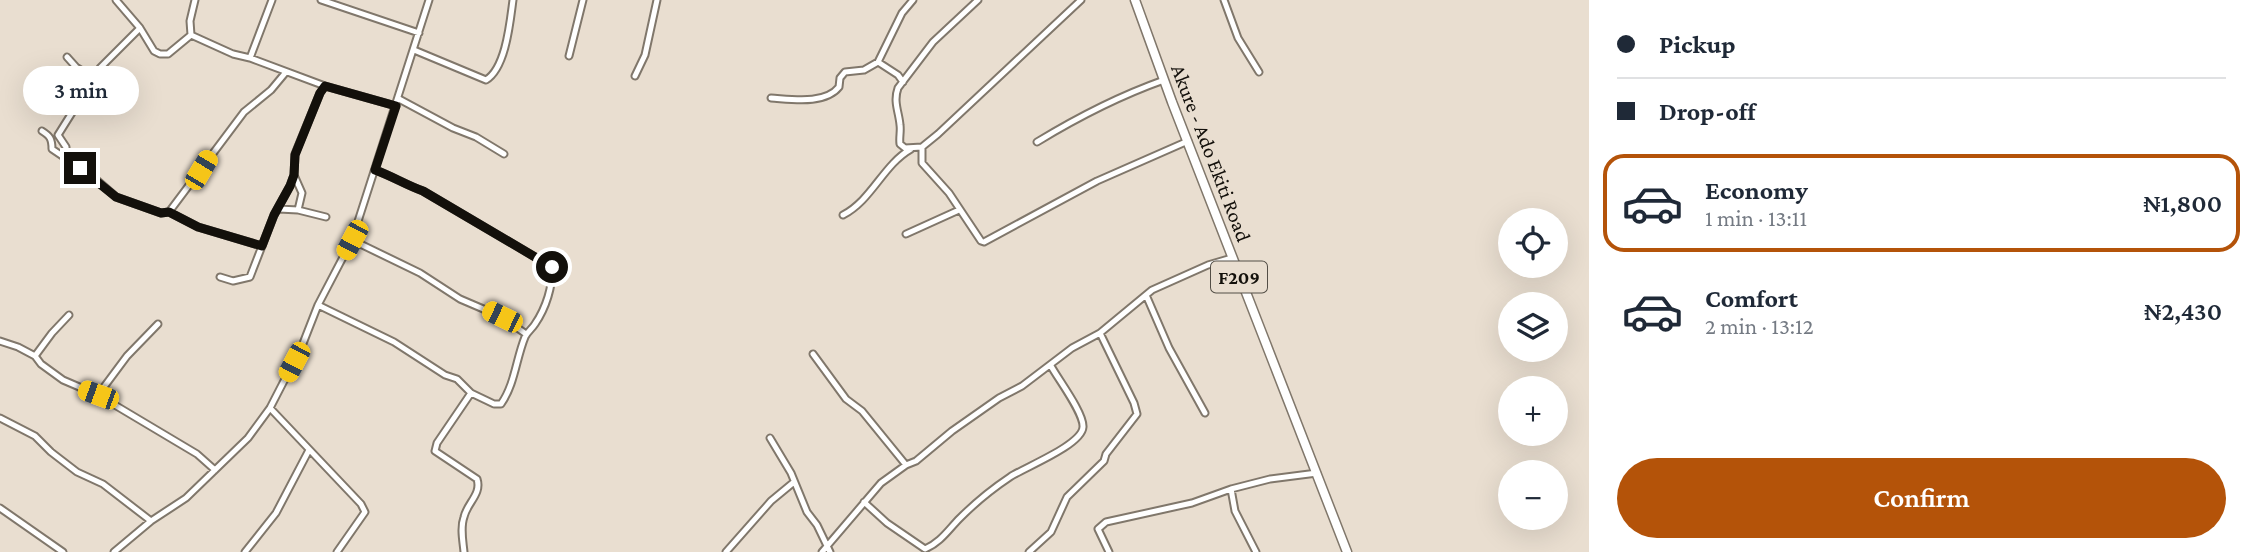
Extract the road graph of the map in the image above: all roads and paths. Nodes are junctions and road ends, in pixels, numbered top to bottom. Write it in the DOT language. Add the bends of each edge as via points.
graph roads {
  1 [pos="116,0"];
  2 [pos="195,0"];
  3 [pos="272,0"];
  4 [pos="321,0"];
  5 [pos="353,0"];
  6 [pos="429,0"];
  7 [pos="513,0"];
  8 [pos="583,0"];
  9 [pos="657,0"];
  10 [pos="913,0"];
  11 [pos="978,0"];
  12 [pos="1082,0"];
  13 [pos="1135,0"];
  14 [pos="1224,0"];
  15 [pos="350,9"];
  16 [pos="140,28"];
  17 [pos="419,33"];
  18 [pos="191,35"];
  19 [pos="415,50"];
  20 [pos="569,56"];
  21 [pos="67,57"];
  22 [pos="250,58"];
  23 [pos="878,62"];
  24 [pos="286,72"];
  25 [pos="1259,72"];
  26 [pos="635,76"];
  27 [pos="93,78"];
  28 [pos="1164,80"];
  29 [pos="903,82"];
  30 [pos="325,86"];
  31 [pos="771,98"];
  32 [pos="399,99"];
  33 [pos="396,106"];
  34 [pos="42,131"];
  35 [pos="1188,141"];
  36 [pos="1037,142"];
  37 [pos="900,144"];
  38 [pos="922,147"];
  39 [pos="911,149"];
  40 [pos="504,154"];
  41 [pos="897,158"];
  42 [pos="68,160"];
  43 [pos="375,170"];
  44 [pos="294,175"];
  45 [pos="279,209"];
  46 [pos="298,210"];
  47 [pos="959,210"];
  48 [pos="169,212"];
  49 [pos="843,215"];
  50 [pos="326,217"];
  51 [pos="906,234"];
  52 [pos="352,240"];
  53 [pos="262,246"];
  54 [pos="1232,258"];
  55 [pos="220,277"];
  56 [pos="1146,295"];
  57 [pos="318,305"];
  58 [pos="69,315"];
  59 [pos="158,324"];
  60 [pos="1100,333"];
  61 [pos="526,334"];
  62 [pos="0,341"];
  63 [pos="813,354"];
  64 [pos="35,356"];
  65 [pos="1051,366"];
  66 [pos="471,393"];
  67 [pos="98,395"];
  68 [pos="270,408"];
  69 [pos="1205,412"];
  70 [pos="0,418"];
  71 [pos="770,438"];
  72 [pos="309,450"];
  73 [pos="906,465"];
  74 [pos="215,470"];
  75 [pos="1317,473"];
  76 [pos="794,482"];
  77 [pos="1231,489"];
  78 [pos="864,502"];
  79 [pos="0,508"];
  80 [pos="151,521"];
  81 [pos="829,549"];
  82 [pos="63,552"];
  83 [pos="114,552"];
  84 [pos="245,552"];
  85 [pos="337,552"];
  86 [pos="464,552"];
  87 [pos="726,552"];
  88 [pos="822,552"];
  89 [pos="1029,552"];
  90 [pos="1109,552"];
  91 [pos="1256,552"];
  92 [pos="1347,552"];
  1 -- 16 [label="street"];
  2 -- 18 [label="street"];
  3 -- 22 [label="street"];
  4 -- 15 [label="street"];
  5 -- 15 [label="street"];
  6 -- 17 [label="street"];
  7 -- 19 [label="street" via="503,53 485,80"];
  8 -- 20 [label="street"];
  9 -- 26 [label="street"];
  10 -- 23 [label="street"];
  11 -- 29 [label="street" via="920,56"];
  12 -- 38 [label="street"];
  13 -- 28 [label="main road, Akure - Ado Ekiti Road / F209"];
  14 -- 25 [label="street" via="1238,38"];
  15 -- 17 [label="street"];
  16 -- 18 [label="street" via="160,54 168,54"];
  16 -- 27 [label="street"];
  17 -- 19 [label="street"];
  18 -- 22 [label="street"];
  19 -- 32 [label="street"];
  21 -- 27 [label="street"];
  22 -- 24 [label="street"];
  23 -- 29 [label="street"];
  23 -- 31 [label="street" via="845,72 832,94"];
  24 -- 30 [label="street"];
  24 -- 48 [label="street" via="244,112"];
  27 -- 42 [label="street" via="58,135"];
  28 -- 35 [label="main road, Akure - Ado Ekiti Road / F209"];
  28 -- 36 [label="street" via="1130,92"];
  29 -- 37 [label="street" via="895,97"];
  30 -- 33 [label="street"];
  30 -- 44 [label="street" via="295,155"];
  32 -- 33 [label="street"];
  32 -- 40 [label="street"];
  33 -- 43 [label="street"];
  34 -- 42 [label="street" via="52,141 52,149"];
  35 -- 47 [label="street" via="1097,181 984,242"];
  35 -- 54 [label="main road, Akure - Ado Ekiti Road / F209"];
  37 -- 39 [label="street"];
  37 -- 41 [label="street"];
  38 -- 39 [label="street"];
  38 -- 47 [label="street" via="922,163"];
  39 -- 41 [label="street"];
  41 -- 49 [label="street" via="877,185"];
  42 -- 48 [label="street" via="116,197"];
  43 -- 52 [label="street"];
  43 -- 61 [label="street" via="423,191 552,267 546,302"];
  44 -- 45 [label="street"];
  44 -- 46 [label="street" via="302,192"];
  45 -- 46 [label="street"];
  45 -- 53 [label="street"];
  46 -- 50 [label="street"];
  47 -- 51 [label="street"];
  48 -- 53 [label="street" via="198,227"];
  52 -- 57 [label="street"];
  52 -- 61 [label="street" via="502,317"];
  53 -- 55 [label="street" via="250,277 233,281"];
  54 -- 56 [label="street" via="1165,283"];
  54 -- 75 [label="main road, Akure - Ado Ekiti Road / F209"];
  56 -- 60 [label="street"];
  56 -- 69 [label="street"];
  57 -- 66 [label="street" via="394,342 457,379"];
  57 -- 68 [label="street" via="303,346"];
  58 -- 64 [label="street"];
  59 -- 67 [label="street"];
  60 -- 65 [label="street"];
  60 -- 89 [label="street" via="1137,414 1104,461 1067,497 1051,532"];
  61 -- 66 [label="street" via="501,404"];
  62 -- 64 [label="street"];
  63 -- 73 [label="street" via="846,399 862,411"];
  64 -- 67 [label="street" via="63,380"];
  65 -- 73 [label="street"];
  65 -- 78 [label="street" via="1084,424 1083,431 989,492 937,544 925,549"];
  66 -- 86 [label="street" via="435,451 477,479 479,485 464,513"];
  67 -- 74 [label="street" via="197,454"];
  68 -- 72 [label="street"];
  68 -- 74 [label="street"];
  70 -- 80 [label="street" via="34,436"];
  71 -- 76 [label="street"];
  72 -- 84 [label="street" via="276,513"];
  72 -- 85 [label="street" via="365,512"];
  73 -- 78 [label="street"];
  74 -- 80 [label="street" via="186,498"];
  75 -- 77 [label="street"];
  75 -- 92 [label="main road, Akure - Ado Ekiti Road / F209"];
  76 -- 81 [label="street"];
  76 -- 87 [label="street"];
  77 -- 90 [label="street" via="1192,503 1106,522 1098,528"];
  77 -- 91 [label="street" via="1235,512"];
  78 -- 81 [label="street"];
  79 -- 82 [label="street"];
  80 -- 83 [label="street"];
  81 -- 88 [label="street"];
}
